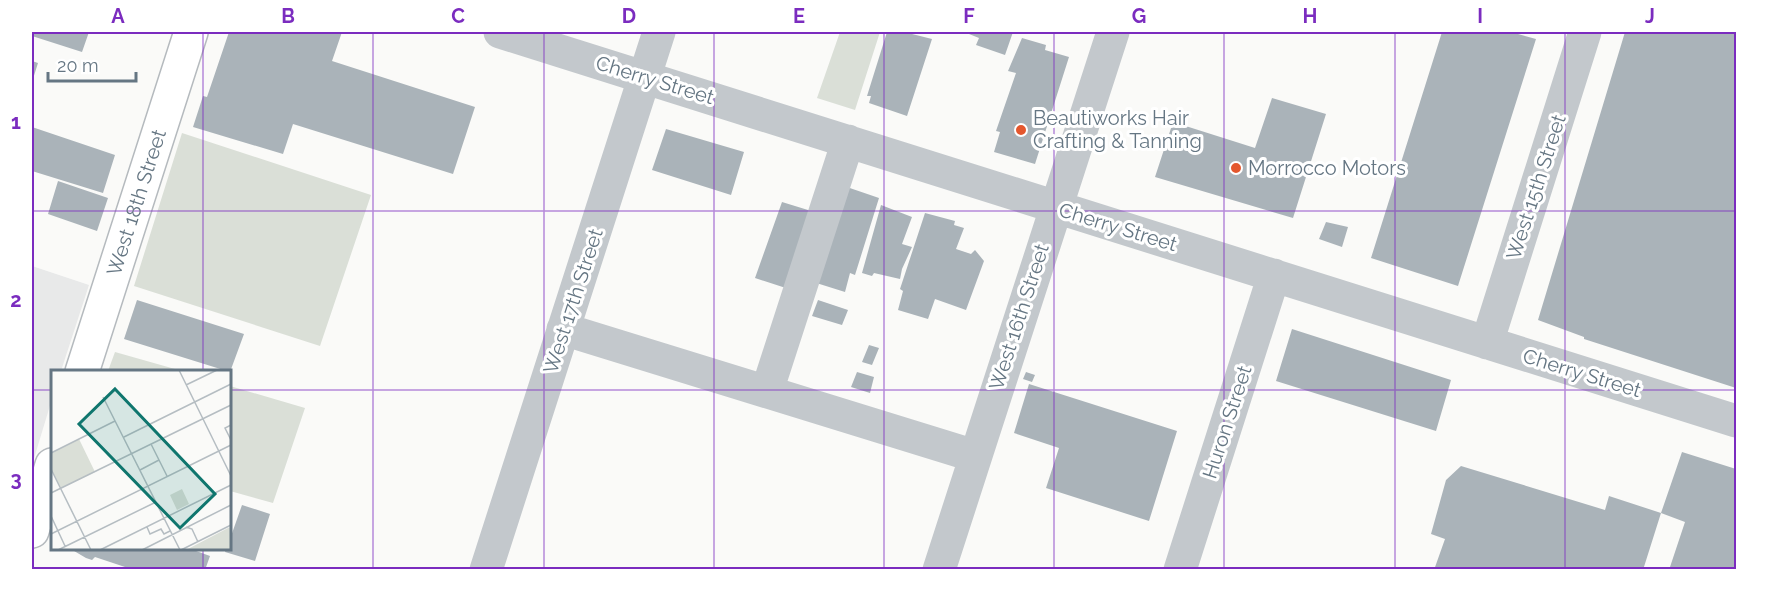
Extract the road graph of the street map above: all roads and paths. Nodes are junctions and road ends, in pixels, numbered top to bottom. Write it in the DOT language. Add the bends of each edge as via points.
graph roads {
  1 [pos="191,32"];
  2 [pos="500,32"];
  3 [pos="659,32"];
  4 [pos="1113,32"];
  5 [pos="1585,32"];
  6 [pos="644,77"];
  7 [pos="848,141"];
  8 [pos="1055,207"];
  9 [pos="1274,275"];
  10 [pos="563,329"];
  11 [pos="1487,343"];
  12 [pos="83,370"];
  13 [pos="767,391"];
  14 [pos="1737,421"];
  15 [pos="975,456"];
  16 [pos="51,468"];
  17 [pos="32,531"];
  18 [pos="486,570"];
  19 [pos="939,570"];
  20 [pos="1180,570"];
  1 -- 12 [label="main road, West 18th Street"];
  2 -- 6 [label="street, Cherry Street"];
  3 -- 6 [label="street, West 17th Street"];
  4 -- 8 [label="street, West 16th Street"];
  5 -- 11 [label="street, West 15th Street"];
  6 -- 7 [label="street, Cherry Street"];
  6 -- 10 [label="street, West 17th Street"];
  7 -- 8 [label="street, Cherry Street"];
  7 -- 13 [label="street"];
  8 -- 9 [label="street, Cherry Street"];
  8 -- 15 [label="street, West 16th Street"];
  9 -- 11 [label="street, Cherry Street"];
  9 -- 20 [label="street, Huron Street"];
  10 -- 13 [label="street"];
  10 -- 18 [label="street, West 17th Street"];
  11 -- 14 [label="street, Cherry Street"];
  13 -- 15 [label="street"];
  15 -- 19 [label="street, West 16th Street"];
  16 -- 17 [label="main road"];
}
